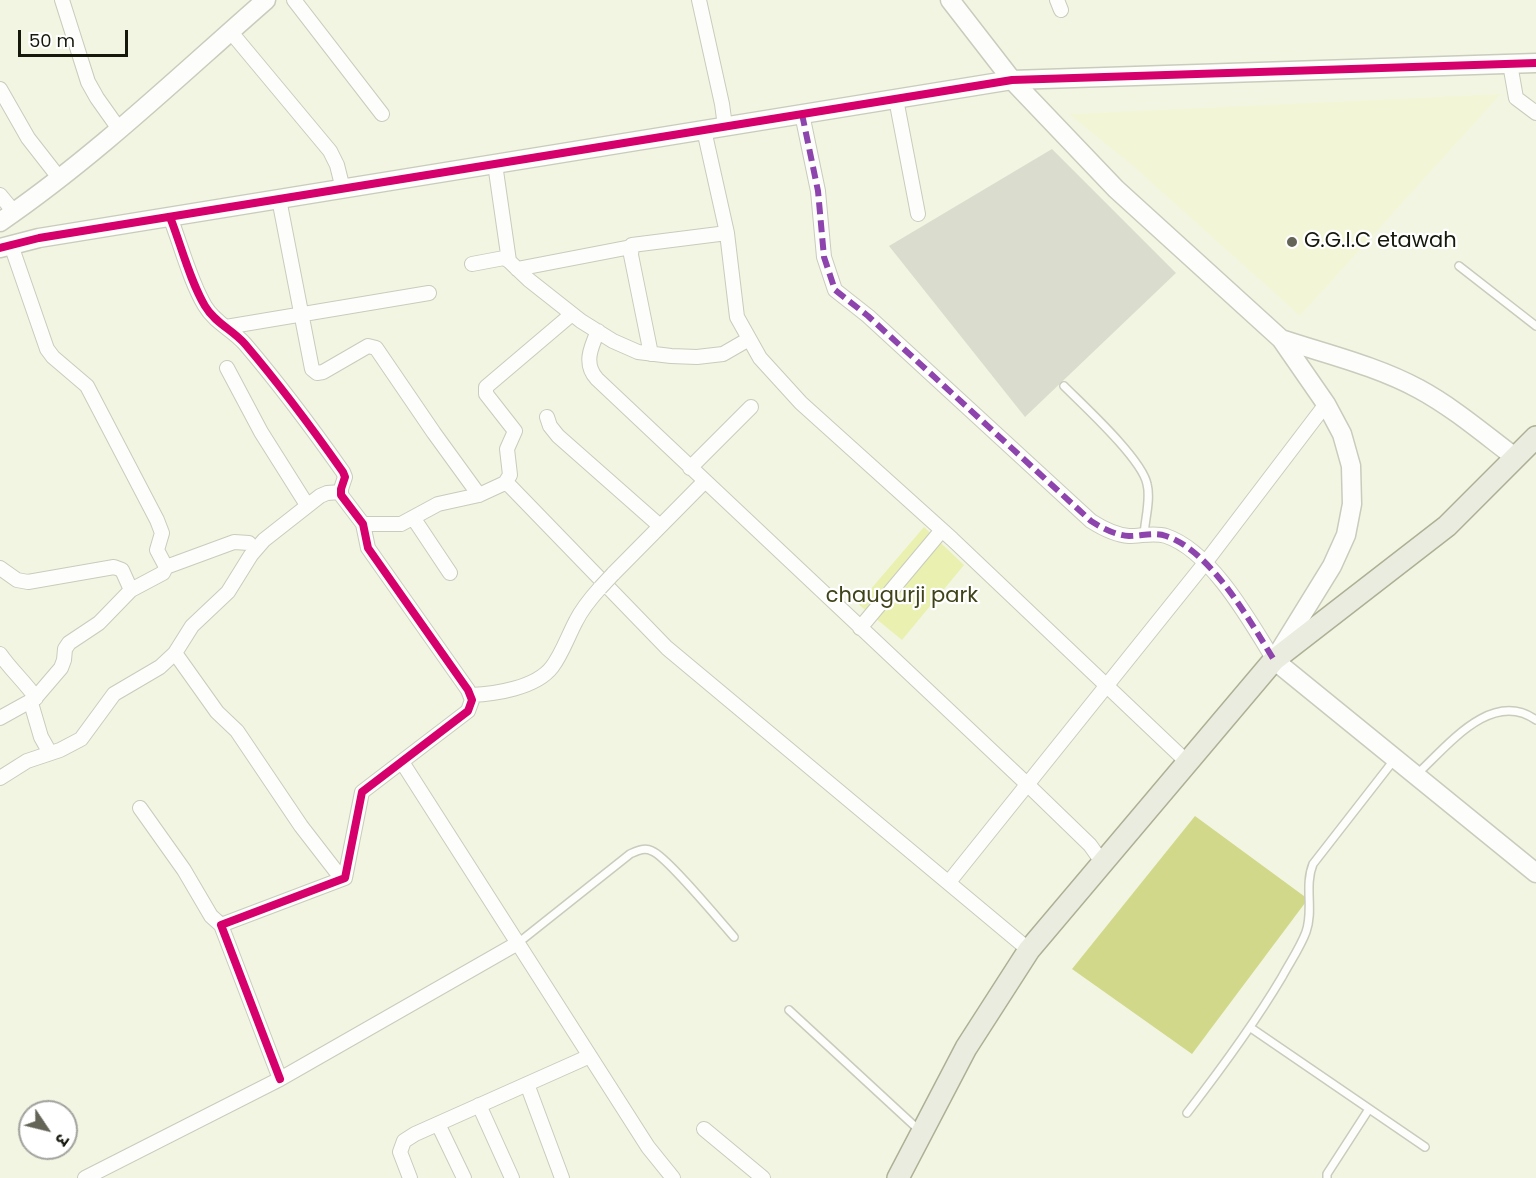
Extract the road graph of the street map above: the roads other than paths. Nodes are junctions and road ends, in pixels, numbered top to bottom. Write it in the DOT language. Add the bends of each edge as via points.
graph roads {
  1 [pos="62,0"];
  2 [pos="266,0"];
  3 [pos="294,0"];
  4 [pos="699,0"];
  5 [pos="950,0"];
  6 [pos="230,32"];
  7 [pos="1536,63"];
  8 [pos="1510,64"];
  9 [pos="1012,80"];
  10 [pos="0,89"];
  11 [pos="896,99"];
  12 [pos="1536,113"];
  13 [pos="382,114"];
  14 [pos="802,114"];
  15 [pos="725,126"];
  16 [pos="120,129"];
  17 [pos="704,130"];
  18 [pos="495,164"];
  19 [pos="60,180"];
  20 [pos="343,189"];
  21 [pos="0,195"];
  22 [pos="279,199"];
  23 [pos="918,214"];
  24 [pos="170,216"];
  25 [pos="7,217"];
  26 [pos="727,233"];
  27 [pos="6,247"];
  28 [pos="631,247"];
  29 [pos="472,264"];
  30 [pos="513,265"];
  31 [pos="1459,266"];
  32 [pos="429,292"];
  33 [pos="301,314"];
  34 [pos="572,314"];
  35 [pos="1536,326"];
  36 [pos="226,327"];
  37 [pos="598,331"];
  38 [pos="750,339"];
  39 [pos="1281,339"];
  40 [pos="651,354"];
  41 [pos="227,368"];
  42 [pos="1064,386"];
  43 [pos="1326,404"];
  44 [pos="751,407"];
  45 [pos="547,417"];
  46 [pos="1529,446"];
  47 [pos="690,468"];
  48 [pos="704,482"];
  49 [pos="505,483"];
  50 [pos="341,488"];
  51 [pos="479,495"];
  52 [pos="307,505"];
  53 [pos="414,519"];
  54 [pos="363,524"];
  55 [pos="660,526"];
  56 [pos="942,530"];
  57 [pos="1143,535"];
  58 [pos="249,543"];
  59 [pos="1205,563"];
  60 [pos="166,567"];
  61 [pos="0,568"];
  62 [pos="450,573"];
  63 [pos="131,590"];
  64 [pos="860,628"];
  65 [pos="175,653"];
  66 [pos="0,654"];
  67 [pos="1274,660"];
  68 [pos="1106,685"];
  69 [pos="471,695"];
  70 [pos="36,698"];
  71 [pos="0,718"];
  72 [pos="1536,720"];
  73 [pos="50,753"];
  74 [pos="1395,758"];
  75 [pos="402,762"];
  76 [pos="1187,762"];
  77 [pos="1416,775"];
  78 [pos="0,778"];
  79 [pos="1028,785"];
  80 [pos="140,808"];
  81 [pos="1102,862"];
  82 [pos="1536,873"];
  83 [pos="342,879"];
  84 [pos="949,882"];
  85 [pos="221,925"];
  86 [pos="734,937"];
  87 [pos="518,944"];
  88 [pos="1029,950"];
  89 [pos="789,1010"];
  90 [pos="1251,1028"];
  91 [pos="590,1056"];
  92 [pos="280,1079"];
  93 [pos="527,1084"];
  94 [pos="479,1105"];
  95 [pos="1369,1109"];
  96 [pos="1187,1113"];
  97 [pos="438,1124"];
  98 [pos="704,1129"];
  99 [pos="922,1133"];
  100 [pos="1425,1147"];
  101 [pos="85,1178"];
  102 [pos="410,1178"];
  103 [pos="464,1178"];
  104 [pos="512,1178"];
  105 [pos="562,1178"];
  106 [pos="673,1178"];
  107 [pos="763,1178"];
  108 [pos="898,1178"];
  109 [pos="1327,1178"];
  1 -- 16 [label="street" via="88,82"];
  2 -- 6 [label="street"];
  3 -- 13 [label="street"];
  4 -- 15 [label="street"];
  5 -- 9 [label="street"];
  6 -- 16 [label="street"];
  6 -- 20 [label="street" via="330,151"];
  7 -- 8 [label="street"];
  8 -- 9 [label="street"];
  8 -- 12 [label="street" via="1516,98"];
  9 -- 11 [label="street"];
  9 -- 39 [label="street" via="1116,189"];
  10 -- 19 [label="street" via="28,138"];
  11 -- 14 [label="street"];
  11 -- 23 [label="street"];
  14 -- 15 [label="street"];
  14 -- 57 [label="street" via="818,191 824,257 835,290 1091,521 1127,536"];
  15 -- 17 [label="street"];
  16 -- 19 [label="street"];
  17 -- 18 [label="street"];
  17 -- 26 [label="street"];
  18 -- 20 [label="street"];
  18 -- 30 [label="street"];
  19 -- 25 [label="street"];
  20 -- 22 [label="street"];
  21 -- 25 [label="street"];
  22 -- 24 [label="street"];
  22 -- 33 [label="street"];
  24 -- 27 [label="street"];
  24 -- 36 [label="street" via="205,307"];
  26 -- 28 [label="street" via="633,243"];
  26 -- 38 [label="street" via="737,317"];
  27 -- 60 [label="street" via="47,349 93,395 161,528 157,550"];
  28 -- 30 [label="street"];
  28 -- 40 [label="street"];
  29 -- 30 [label="street" via="504,258"];
  30 -- 34 [label="street"];
  31 -- 35 [label="lane"];
  32 -- 33 [label="street"];
  33 -- 36 [label="street"];
  33 -- 51 [label="street" via="312,369 323,372 368,346 376,348"];
  34 -- 37 [label="street"];
  34 -- 49 [label="street" via="486,387 486,394 515,431 507,447 510,475"];
  36 -- 50 [label="street" via="277,382 344,471"];
  37 -- 40 [label="street" via="638,352"];
  37 -- 47 [label="street" via="590,351 592,375"];
  38 -- 40 [label="street" via="723,354"];
  38 -- 56 [label="street" via="760,358 801,402"];
  39 -- 43 [label="street"];
  39 -- 46 [label="street" via="1417,388"];
  41 -- 52 [label="street"];
  42 -- 57 [label="lane" via="1144,474 1148,492"];
  43 -- 59 [label="street"];
  43 -- 67 [label="street" via="1342,434 1352,466 1352,504 1346,535 1332,566"];
  44 -- 47 [label="street"];
  45 -- 55 [label="street" via="558,436"];
  46 -- 67 [label="main road" via="1447,526"];
  47 -- 48 [label="street"];
  48 -- 55 [label="street"];
  48 -- 64 [label="street"];
  49 -- 51 [label="street"];
  49 -- 84 [label="street" via="668,648"];
  50 -- 52 [label="street"];
  50 -- 54 [label="street" via="343,499"];
  51 -- 53 [label="street" via="438,504"];
  52 -- 65 [label="street" via="256,548 228,592 192,626"];
  53 -- 54 [label="street" via="397,525"];
  53 -- 62 [label="street"];
  54 -- 69 [label="street" via="371,553"];
  55 -- 69 [label="street, bridge" via="600,588 576,620 552,668 510,690"];
  56 -- 64 [label="street"];
  56 -- 68 [label="street"];
  57 -- 59 [label="street" via="1166,536"];
  58 -- 60 [label="street" via="234,542"];
  59 -- 67 [label="street" via="1230,590"];
  59 -- 68 [label="street"];
  60 -- 63 [label="street" via="160,576"];
  61 -- 63 [label="street" via="17,580 28,582 114,567 122,570"];
  63 -- 70 [label="street" via="99,623 69,643 61,668"];
  64 -- 79 [label="street"];
  65 -- 73 [label="street" via="160,667 114,694 81,739"];
  65 -- 83 [label="street" via="217,712 237,731"];
  66 -- 70 [label="street"];
  67 -- 74 [label="street"];
  67 -- 76 [label="main road"];
  68 -- 76 [label="street"];
  68 -- 79 [label="street"];
  69 -- 75 [label="street" via="468,711"];
  70 -- 71 [label="street"];
  70 -- 73 [label="street" via="31,703"];
  72 -- 77 [label="lane" via="1512,711 1494,712 1476,720"];
  73 -- 78 [label="street" via="27,761"];
  74 -- 77 [label="street"];
  74 -- 90 [label="lane" via="1313,864 1309,874 1307,930"];
  75 -- 83 [label="street" via="362,792"];
  75 -- 87 [label="street"];
  76 -- 81 [label="main road"];
  77 -- 82 [label="street"];
  79 -- 81 [label="street" via="1090,844"];
  79 -- 84 [label="street"];
  80 -- 85 [label="street" via="211,916"];
  81 -- 88 [label="main road"];
  83 -- 85 [label="street"];
  84 -- 88 [label="street"];
  85 -- 92 [label="street"];
  86 -- 87 [label="lane" via="666,862 653,851 641,849"];
  87 -- 91 [label="street"];
  87 -- 92 [label="street"];
  88 -- 99 [label="main road" via="966,1048"];
  89 -- 99 [label="lane"];
  90 -- 95 [label="lane"];
  90 -- 96 [label="lane"];
  91 -- 93 [label="street"];
  91 -- 106 [label="street" via="648,1147"];
  92 -- 101 [label="street"];
  93 -- 94 [label="street"];
  93 -- 105 [label="street"];
  94 -- 97 [label="street"];
  94 -- 104 [label="street"];
  95 -- 100 [label="lane"];
  95 -- 109 [label="lane"];
  97 -- 102 [label="street" via="404,1142 400,1152"];
  97 -- 103 [label="street"];
  98 -- 107 [label="street"];
  99 -- 108 [label="main road"];
}
